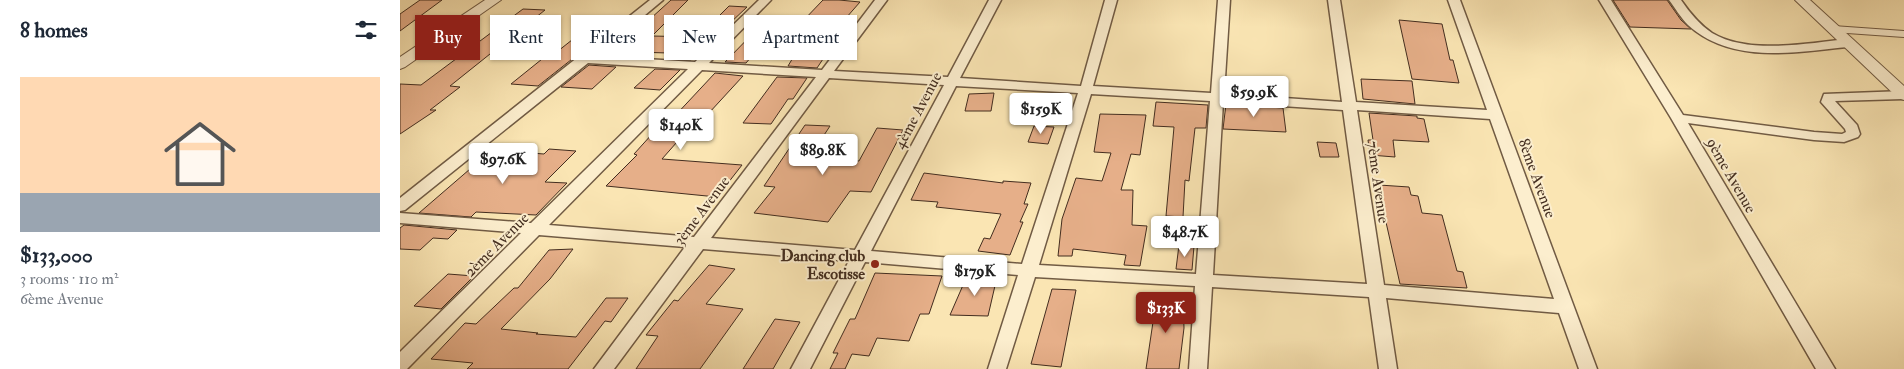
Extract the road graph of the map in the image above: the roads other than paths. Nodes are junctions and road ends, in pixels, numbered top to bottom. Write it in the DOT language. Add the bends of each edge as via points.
graph roads {
  1 [pos="494,0"];
  2 [pos="657,0"];
  3 [pos="765,0"];
  4 [pos="881,0"];
  5 [pos="996,0"];
  6 [pos="1111,0"];
  7 [pos="1224,0"];
  8 [pos="1334,0"];
  9 [pos="1454,0"];
  10 [pos="1605,0"];
  11 [pos="1675,0"];
  12 [pos="1802,0"];
  13 [pos="639,15"];
  14 [pos="1834,29"];
  15 [pos="1904,34"];
  16 [pos="1848,43"];
  17 [pos="585,60"];
  18 [pos="602,60"];
  19 [pos="400,64"];
  20 [pos="698,66"];
  21 [pos="824,74"];
  22 [pos="951,82"];
  23 [pos="1086,90"];
  24 [pos="1904,95"];
  25 [pos="1216,98"];
  26 [pos="1350,106"];
  27 [pos="1497,115"];
  28 [pos="1678,118"];
  29 [pos="400,206"];
  30 [pos="400,218"];
  31 [pos="536,229"];
  32 [pos="699,242"];
  33 [pos="861,255"];
  34 [pos="1027,270"];
  35 [pos="1206,280"];
  36 [pos="1378,291"];
  37 [pos="1565,307"];
  38 [pos="400,364"];
  39 [pos="603,369"];
  40 [pos="800,369"];
  41 [pos="997,369"];
  42 [pos="1198,369"];
  43 [pos="1388,369"];
  44 [pos="1588,369"];
  45 [pos="1826,369"];
  1 -- 19 [label="street"];
  2 -- 13 [label="street"];
  3 -- 20 [label="street, 2ème Avenue"];
  4 -- 21 [label="street, 3ème Avenue"];
  5 -- 22 [label="street, 4ème Avenue"];
  6 -- 23 [label="street"];
  7 -- 25 [label="street"];
  8 -- 26 [label="street, 7ème Avenue"];
  9 -- 27 [label="street, 8ème Avenue"];
  10 -- 28 [label="street, 9ème Avenue"];
  11 -- 16 [label="street" via="1698,28 1735,47 1754,50"];
  12 -- 14 [label="street"];
  14 -- 15 [label="lane"];
  14 -- 16 [label="street"];
  16 -- 24 [label="street"];
  17 -- 29 [label="street"];
  18 -- 20 [label="street"];
  20 -- 21 [label="street"];
  20 -- 31 [label="street, 2ème Avenue"];
  21 -- 22 [label="street"];
  21 -- 32 [label="street, 3ème Avenue"];
  22 -- 23 [label="street"];
  22 -- 33 [label="street, 4ème Avenue"];
  23 -- 25 [label="street"];
  23 -- 34 [label="street"];
  24 -- 28 [label="street" via="1829,97 1828,102 1852,128 1853,134 1844,138"];
  25 -- 26 [label="street"];
  25 -- 35 [label="street"];
  26 -- 27 [label="street"];
  26 -- 36 [label="street, 7ème Avenue"];
  27 -- 37 [label="street, 8ème Avenue"];
  28 -- 45 [label="street, 9ème Avenue"];
  30 -- 31 [label="street"];
  31 -- 32 [label="street"];
  31 -- 38 [label="street, 2ème Avenue"];
  32 -- 33 [label="street"];
  32 -- 39 [label="street, 3ème Avenue"];
  33 -- 34 [label="street"];
  33 -- 40 [label="street, 4ème Avenue"];
  34 -- 35 [label="street"];
  34 -- 41 [label="street"];
  35 -- 36 [label="street"];
  35 -- 42 [label="street"];
  36 -- 37 [label="street"];
  36 -- 43 [label="street, 7ème Avenue"];
  37 -- 44 [label="street, 8ème Avenue"];
}
